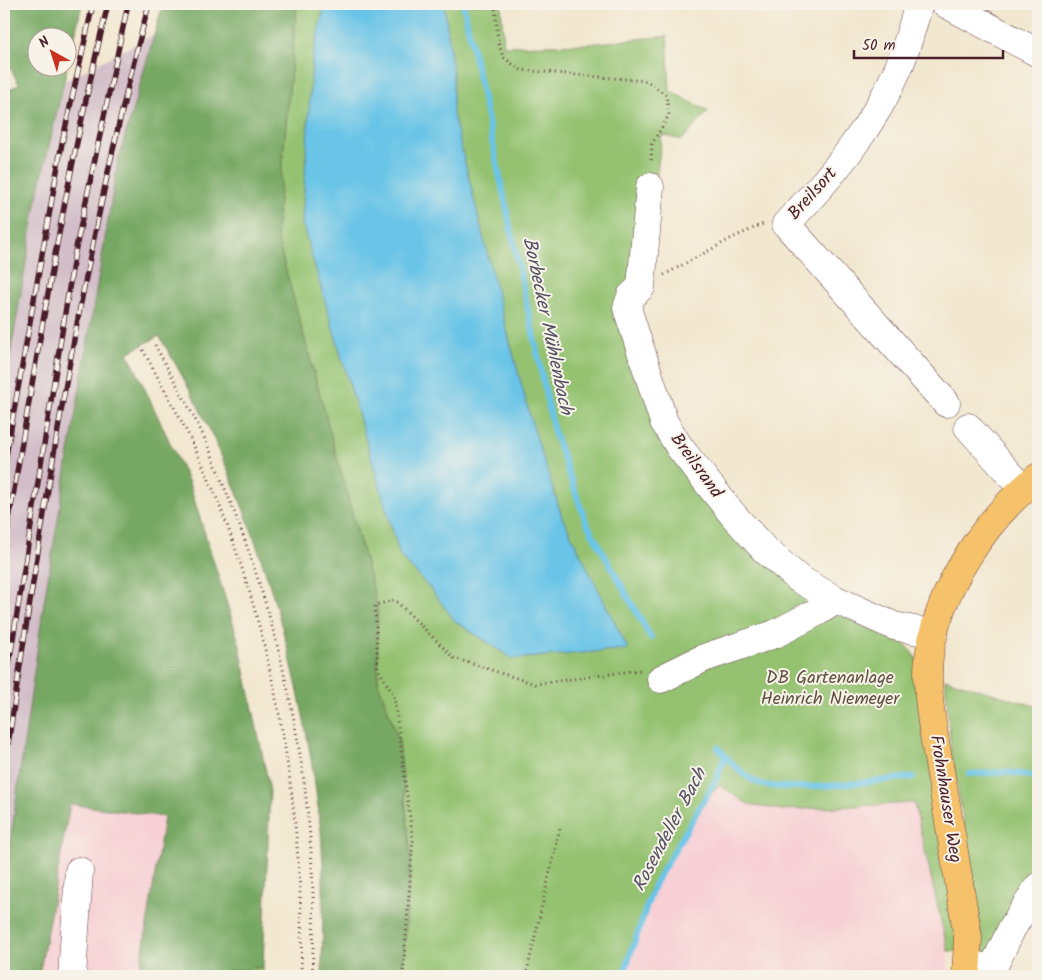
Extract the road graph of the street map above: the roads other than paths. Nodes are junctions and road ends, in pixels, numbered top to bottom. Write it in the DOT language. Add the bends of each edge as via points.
graph roads {
  1 [pos="919,4"];
  2 [pos="946,4"];
  3 [pos="1038,53"];
  4 [pos="650,187"];
  5 [pos="946,403"];
  6 [pos="968,427"];
  7 [pos="1031,483"];
  8 [pos="836,600"];
  9 [pos="934,634"];
  10 [pos="651,675"];
  11 [pos="79,871"];
  12 [pos="1038,887"];
  13 [pos="967,971"];
  14 [pos="72,976"];
  1 -- 5 [label="street, Breilsort" via="897,70 864,131 786,224"];
  2 -- 3 [label="street"];
  4 -- 8 [label="street, Breilsrand" via="641,287 631,296 627,308 664,422 680,448 764,549 799,578"];
  6 -- 7 [label="street"];
  7 -- 9 [label="main road, Frohnhauser Weg" via="993,520 968,554"];
  8 -- 9 [label="street, Breilsrand" via="894,626"];
  8 -- 10 [label="street" via="775,634"];
  9 -- 13 [label="main road, Frohnhauser Weg" via="929,659 930,706 968,938"];
  11 -- 14 [label="street"];
  12 -- 13 [label="street, Frohnhauser Weg" via="1012,928 993,968"];
}
